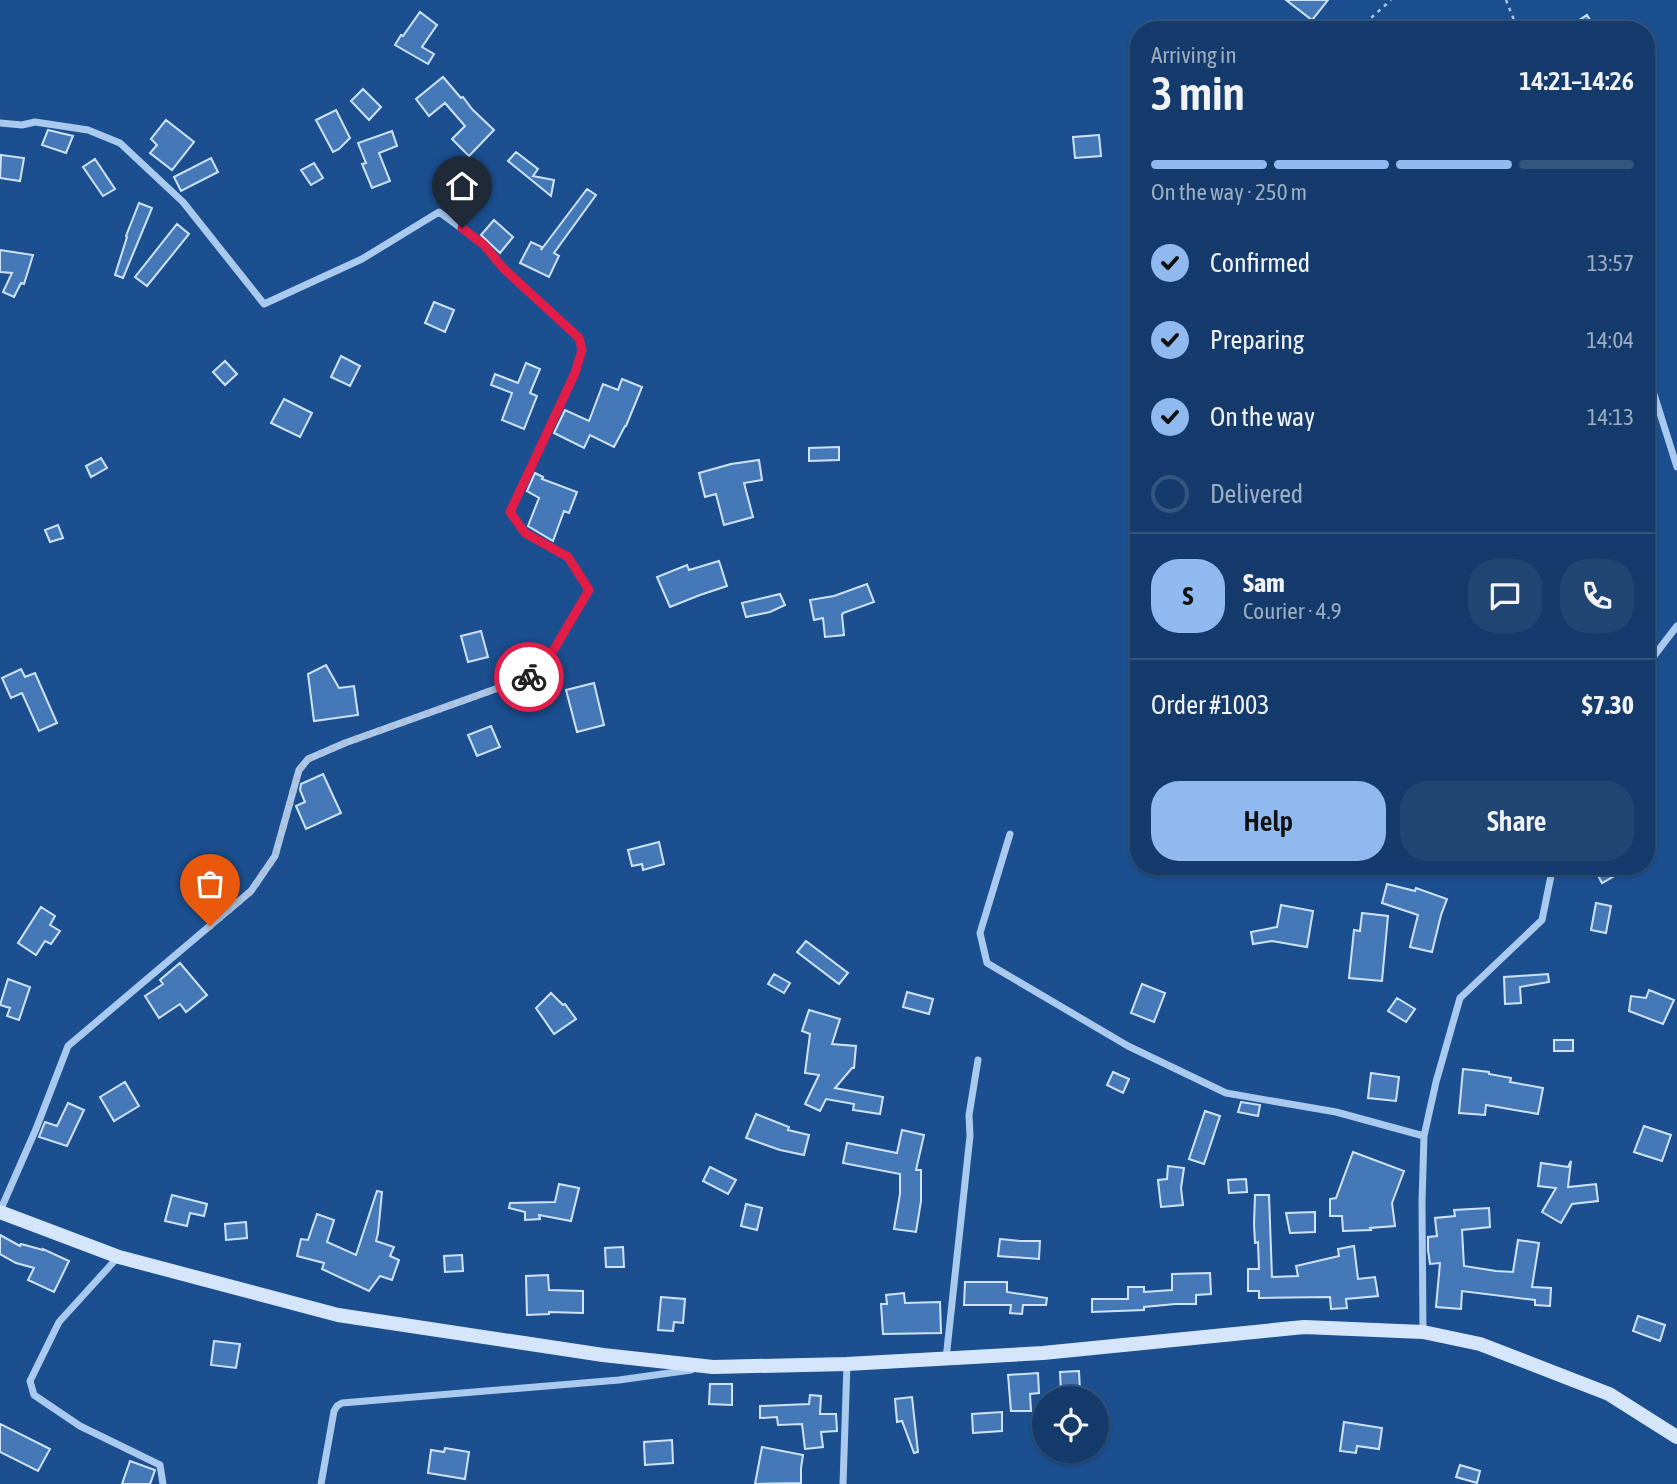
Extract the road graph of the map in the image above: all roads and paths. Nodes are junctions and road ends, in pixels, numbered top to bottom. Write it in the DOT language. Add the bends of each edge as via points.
graph roads {
  1 [pos="1391,0"];
  2 [pos="1506,0"];
  3 [pos="1368,21"];
  4 [pos="1514,21"];
  5 [pos="0,123"];
  6 [pos="1655,397"];
  7 [pos="1677,467"];
  8 [pos="1676,627"];
  9 [pos="1655,655"];
  10 [pos="1010,834"];
  11 [pos="1551,875"];
  12 [pos="978,1060"];
  13 [pos="1424,1136"];
  14 [pos="0,1212"];
  15 [pos="118,1257"];
  16 [pos="1423,1332"];
  17 [pos="945,1359"];
  18 [pos="847,1364"];
  19 [pos="713,1367"];
  20 [pos="1677,1437"];
  21 [pos="163,1484"];
  22 [pos="321,1484"];
  23 [pos="843,1484"];
  1 -- 3 [label="path"];
  2 -- 4 [label="path"];
  5 -- 14 [label="street" via="35,121 88,130 120,143 183,202 264,304 362,259 439,212 484,245 579,338 582,350 575,373 510,512 525,533 568,557 589,590 540,673 308,759 299,770 275,856 251,891 68,1046"];
  6 -- 7 [label="street"];
  8 -- 9 [label="street"];
  10 -- 13 [label="street" via="980,933 987,963 1128,1046 1226,1093 1336,1112"];
  11 -- 13 [label="street" via="1542,920 1461,998"];
  12 -- 17 [label="street"];
  13 -- 16 [label="street"];
  14 -- 15 [label="street"];
  15 -- 19 [label="street" via="338,1315"];
  15 -- 21 [label="street" via="59,1322 30,1381 34,1395 80,1426 160,1465"];
  16 -- 17 [label="street" via="1304,1326"];
  16 -- 20 [label="street" via="1480,1344 1609,1394"];
  17 -- 18 [label="street"];
  18 -- 19 [label="street"];
  18 -- 23 [label="street"];
  19 -- 22 [label="street" via="619,1380 342,1403 334,1411"];
}
